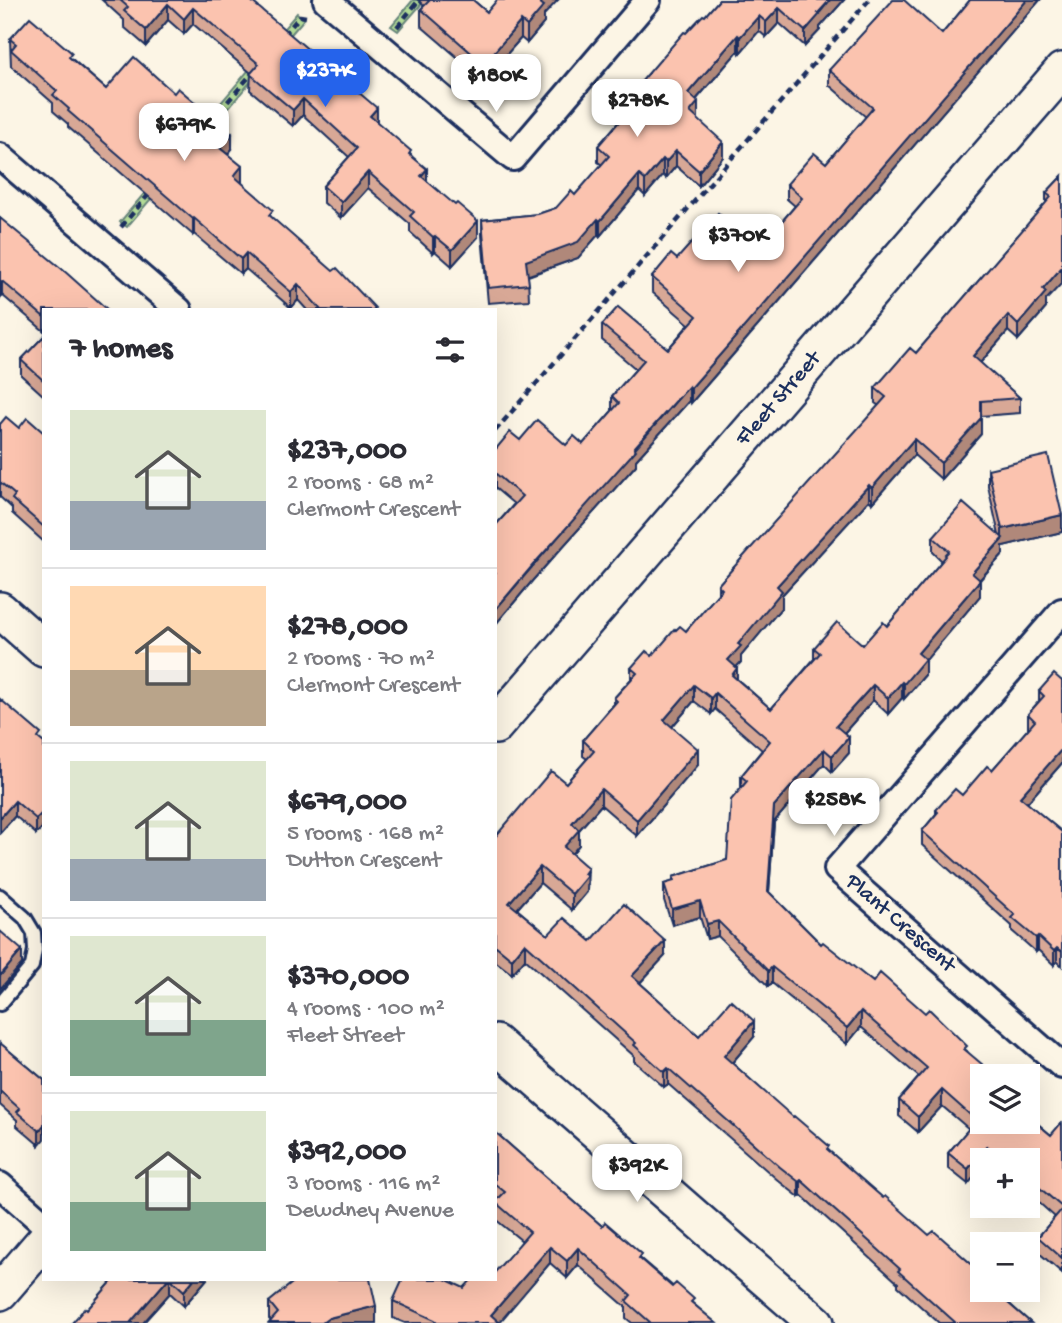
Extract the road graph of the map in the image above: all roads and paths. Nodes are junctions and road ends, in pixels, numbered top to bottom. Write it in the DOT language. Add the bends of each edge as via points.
graph roads {
  1 [pos="326,0"];
  2 [pos="419,0"];
  3 [pos="648,0"];
  4 [pos="869,0"];
  5 [pos="300,16"];
  6 [pos="395,29"];
  7 [pos="282,37"];
  8 [pos="256,68"];
  9 [pos="1062,71"];
  10 [pos="211,121"];
  11 [pos="0,156"];
  12 [pos="158,183"];
  13 [pos="105,246"];
  14 [pos="177,308"];
  15 [pos="497,428"];
  16 [pos="0,610"];
  17 [pos="1062,611"];
  18 [pos="42,647"];
  19 [pos="497,724"];
  20 [pos="0,896"];
  21 [pos="0,1004"];
  22 [pos="497,1045"];
  23 [pos="1062,1066"];
  24 [pos="0,1185"];
  25 [pos="42,1222"];
  26 [pos="42,1243"];
  27 [pos="0,1292"];
  28 [pos="816,1323"];
  1 -- 3 [label="street" via="513,158"];
  2 -- 6 [label="path"];
  4 -- 15 [label="path"];
  5 -- 7 [label="path"];
  8 -- 10 [label="path"];
  9 -- 19 [label="street, Fleet Street"];
  11 -- 13 [label="street"];
  12 -- 13 [label="path"];
  13 -- 14 [label="street"];
  16 -- 18 [label="street"];
  17 -- 23 [label="street, Plant Crescent" via="837,869"];
  20 -- 21 [label="lane" via="25,918 34,933 35,950 32,966"];
  22 -- 28 [label="street"];
  24 -- 25 [label="street"];
  26 -- 27 [label="street"];
}
